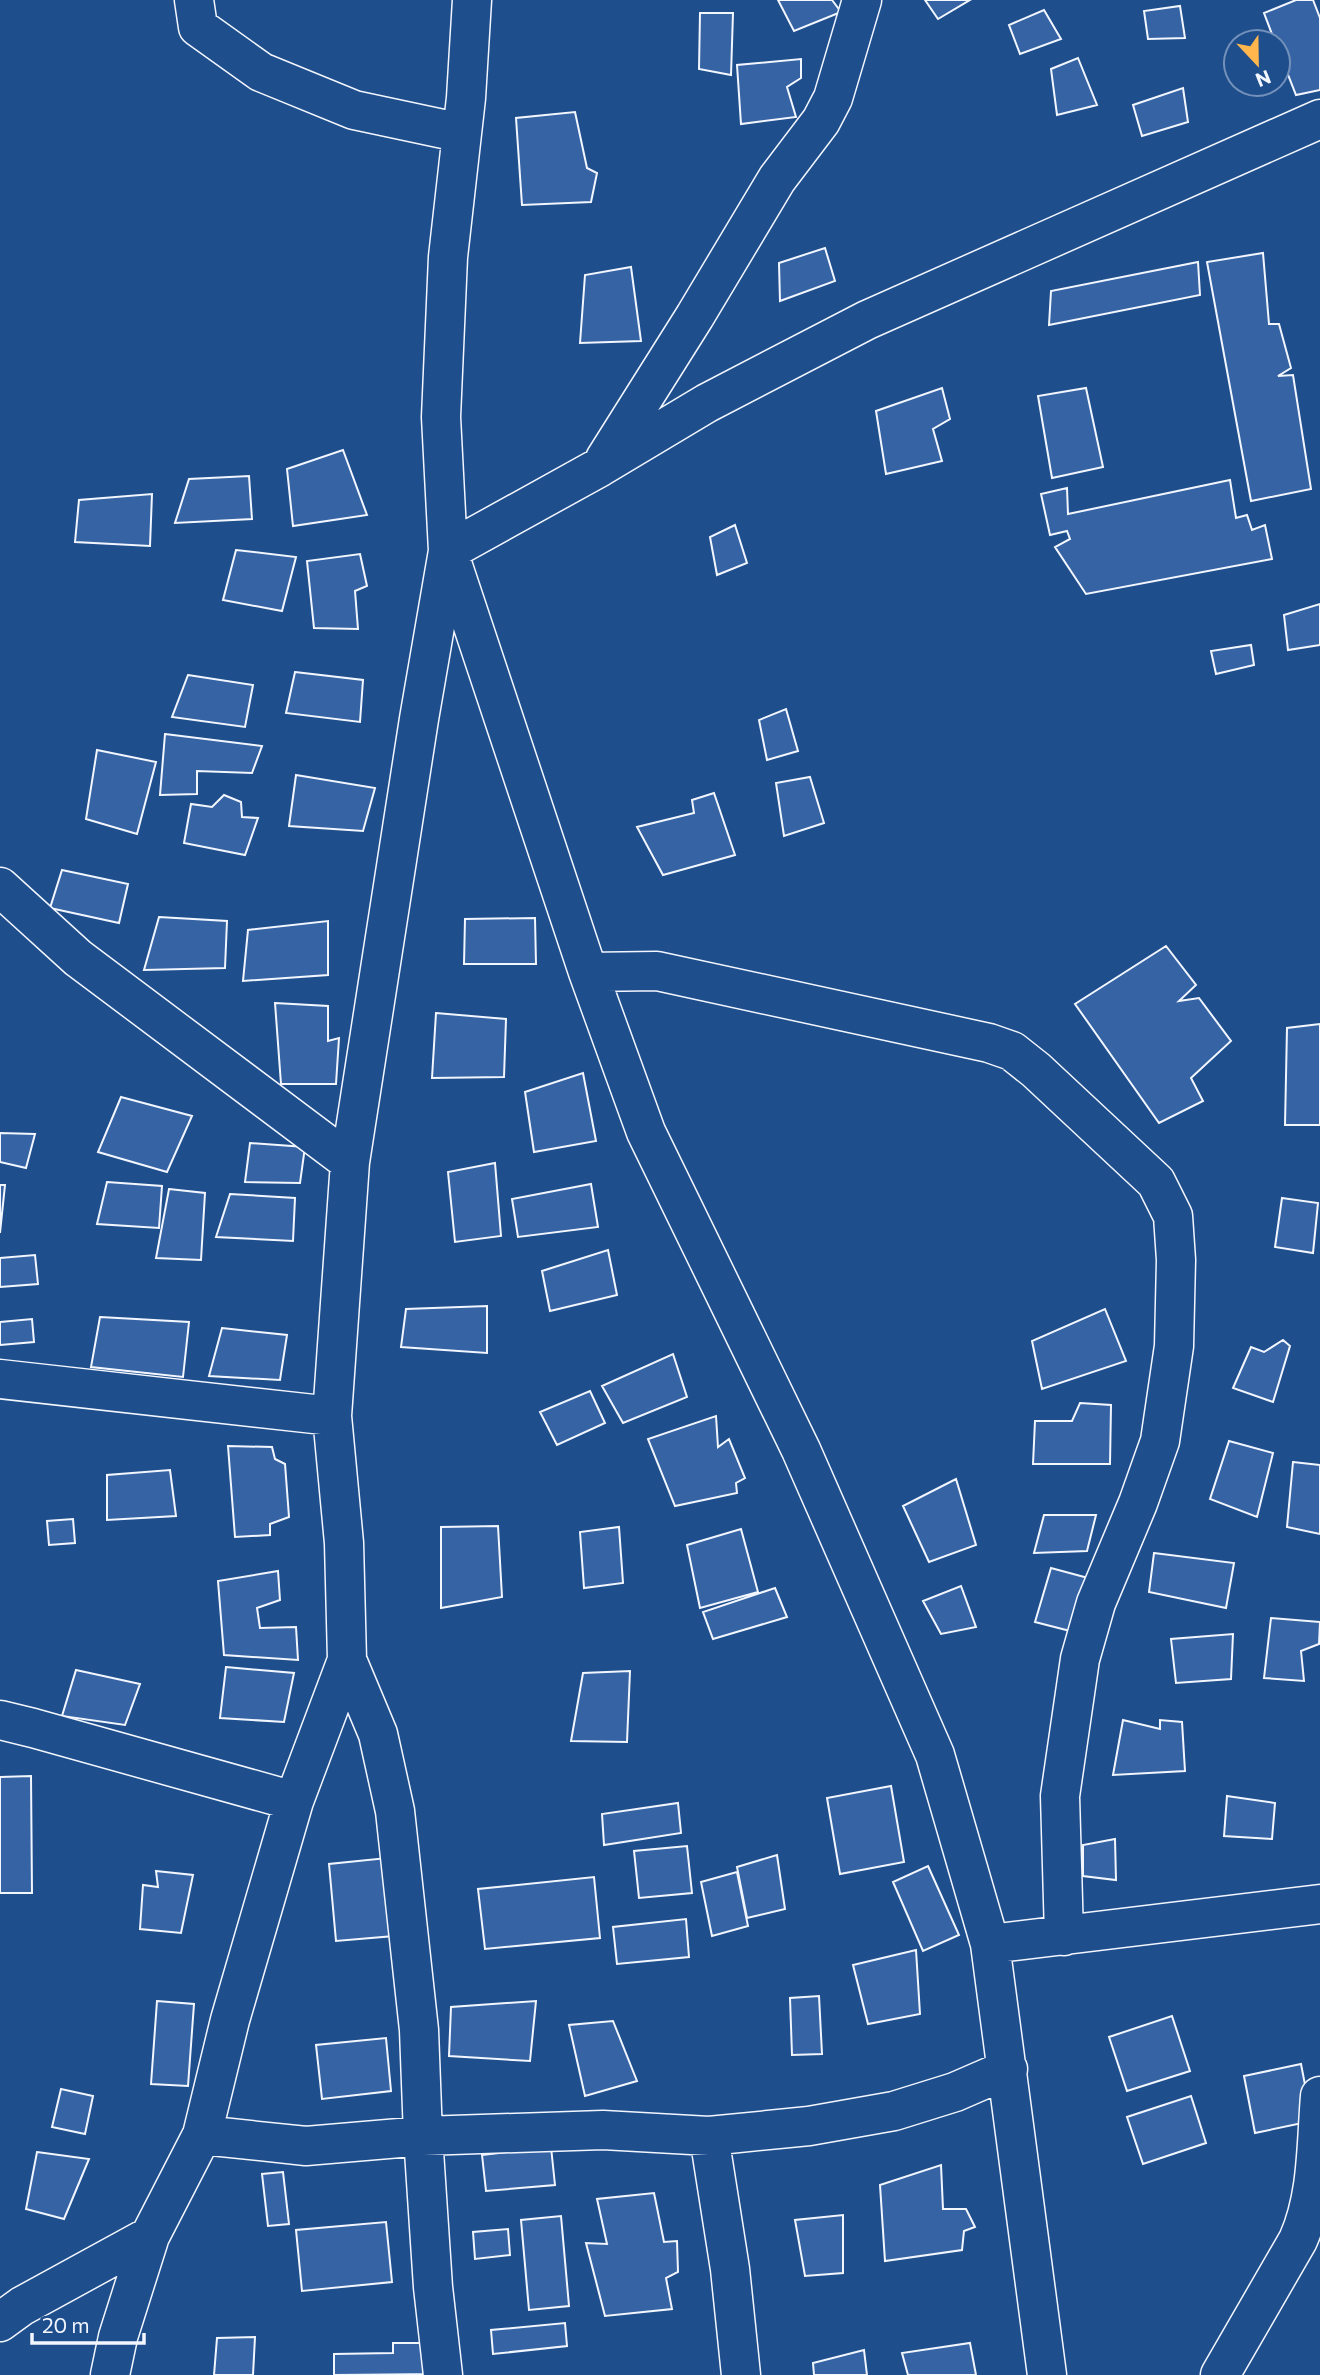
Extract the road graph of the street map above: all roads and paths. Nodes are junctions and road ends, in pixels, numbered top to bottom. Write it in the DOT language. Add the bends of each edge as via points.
graph roads {
  1 [pos="194,0"];
  2 [pos="472,0"];
  3 [pos="862,0"];
  4 [pos="1320,119"];
  5 [pos="462,133"];
  6 [pos="600,467"];
  7 [pos="448,551"];
  8 [pos="0,887"];
  9 [pos="588,972"];
  10 [pos="349,1162"];
  11 [pos="0,1380"];
  12 [pos="332,1416"];
  13 [pos="347,1660"];
  14 [pos="0,1720"];
  15 [pos="293,1801"];
  16 [pos="1320,1904"];
  17 [pos="1064,1936"];
  18 [pos="990,1944"];
  19 [pos="1008,2070"];
  20 [pos="1320,2096"];
  21 [pos="202,2135"];
  22 [pos="423,2136"];
  23 [pos="709,2136"];
  24 [pos="150,2236"];
  25 [pos="0,2322"];
  26 [pos="110,2375"];
  27 [pos="443,2375"];
  28 [pos="741,2375"];
  29 [pos="1047,2375"];
  30 [pos="1220,2375"];
  1 -- 5 [label="street" via="198,27 261,72 354,110"];
  2 -- 5 [label="street"];
  3 -- 6 [label="street" via="833,98 821,121 777,179"];
  4 -- 6 [label="street" via="867,320 707,403"];
  5 -- 7 [label="street" via="448,257 441,417"];
  6 -- 7 [label="street"];
  7 -- 9 [label="street"];
  7 -- 10 [label="street"];
  8 -- 10 [label="street" via="78,958"];
  9 -- 17 [label="street" via="657,971 1012,1051 1156,1182 1173,1216 1177,1260 1174,1346 1160,1441 1096,1603 1080,1659 1060,1796"];
  9 -- 18 [label="street" via="646,1132 801,1450 935,1755"];
  10 -- 12 [label="street"];
  11 -- 12 [label="street"];
  12 -- 13 [label="street" via="344,1544"];
  13 -- 15 [label="street"];
  13 -- 22 [label="street" via="378,1734 396,1811 419,2031"];
  14 -- 15 [label="street"];
  15 -- 21 [label="street"];
  16 -- 17 [label="street"];
  17 -- 18 [label="street"];
  18 -- 19 [label="street"];
  19 -- 23 [label="street" via="894,2111"];
  19 -- 29 [label="street"];
  20 -- 30 [label="street" via="1307,2220"];
  21 -- 22 [label="street" via="306,2147"];
  21 -- 24 [label="street"];
  22 -- 23 [label="street" via="603,2130"];
  22 -- 27 [label="street"];
  23 -- 28 [label="street"];
  24 -- 25 [label="street"];
  24 -- 26 [label="street"];
}
